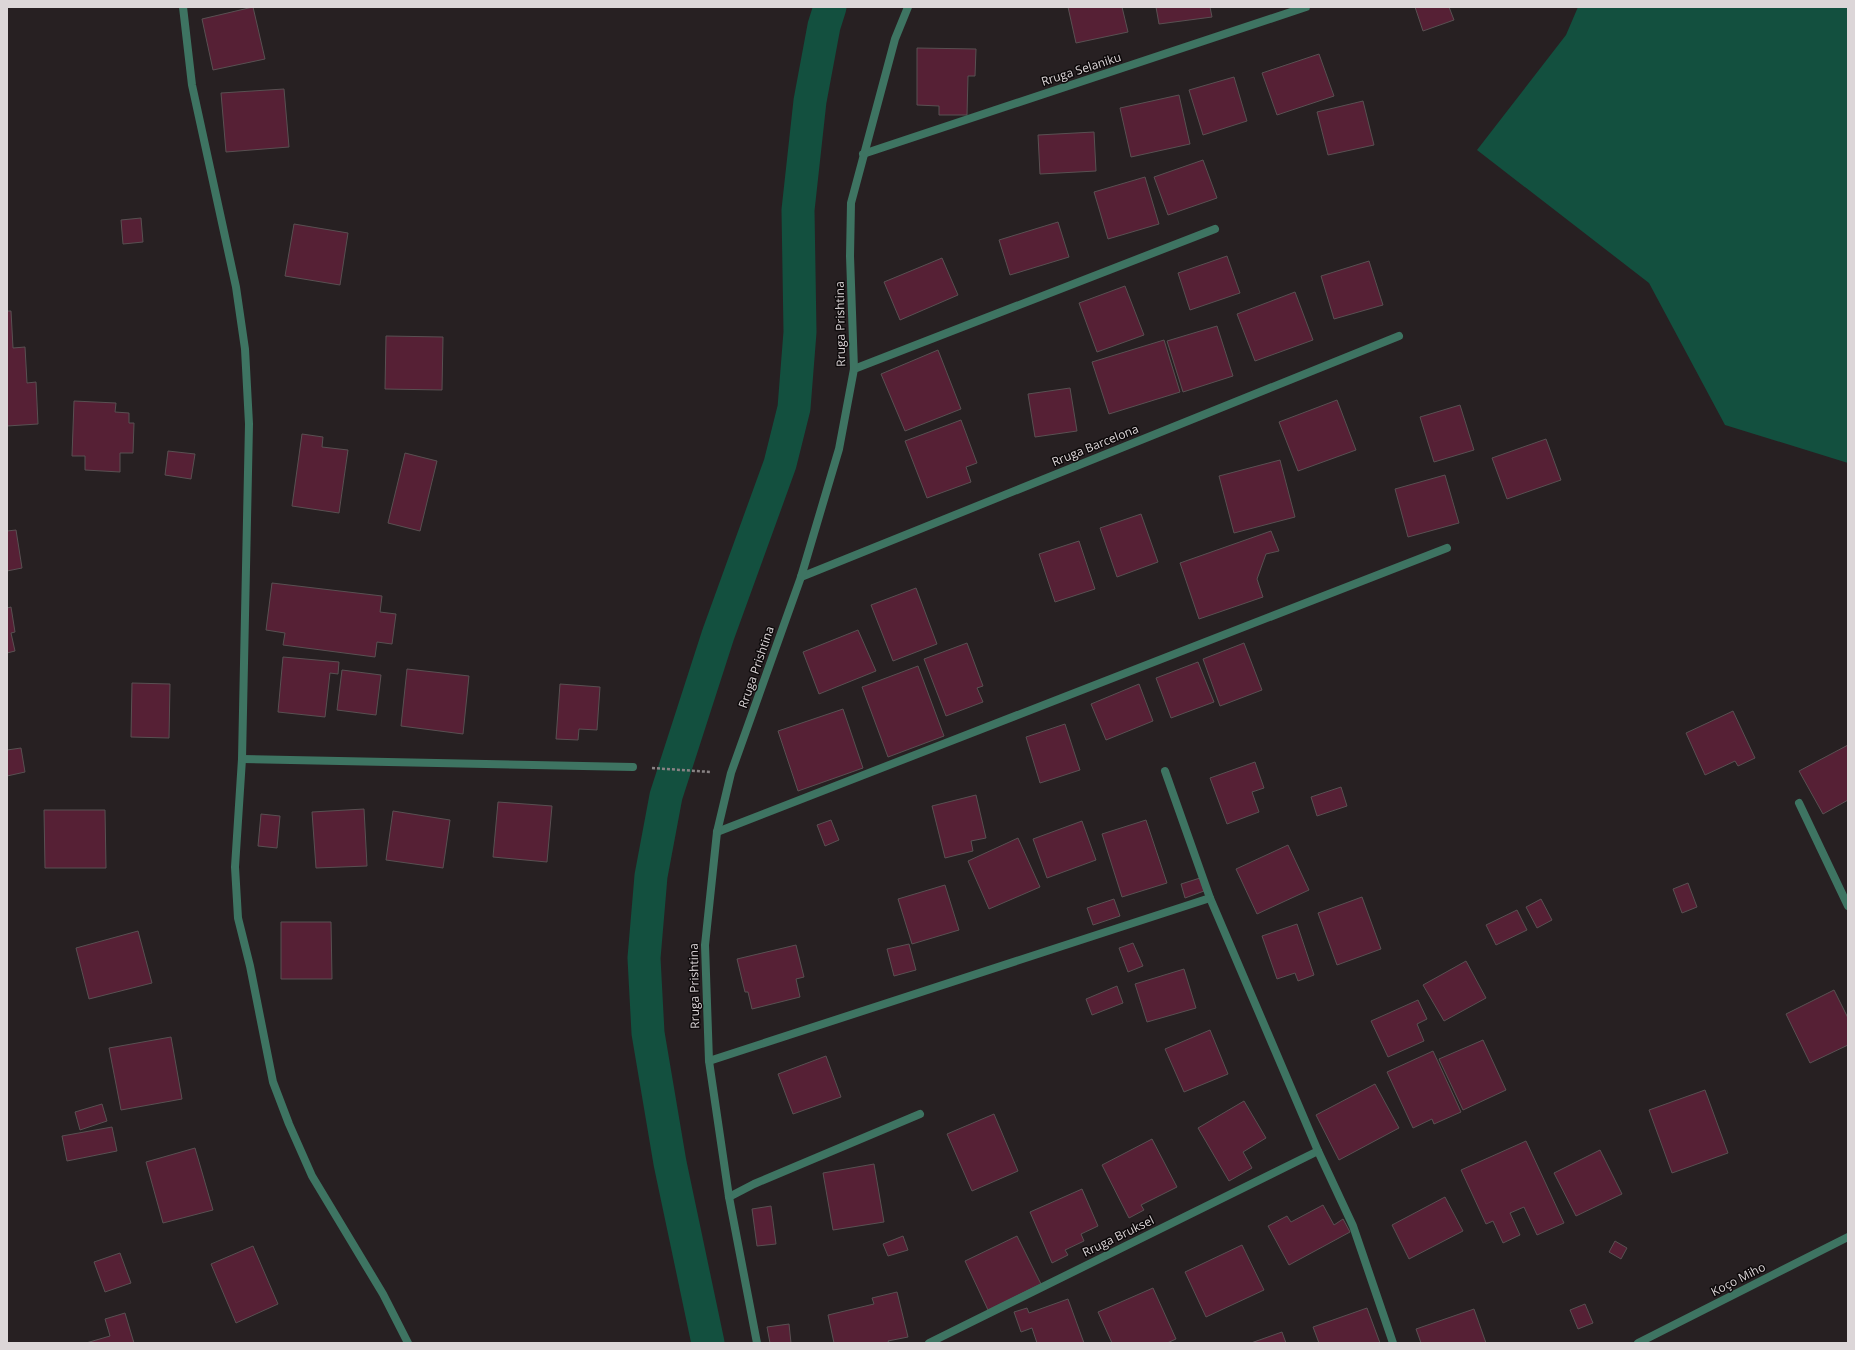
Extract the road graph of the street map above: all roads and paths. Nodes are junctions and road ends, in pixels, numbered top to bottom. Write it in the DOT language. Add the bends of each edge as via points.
graph roads {
  1 [pos="183,7"];
  2 [pos="908,7"];
  3 [pos="1306,7"];
  4 [pos="863,154"];
  5 [pos="1214,228"];
  6 [pos="1398,336"];
  7 [pos="854,369"];
  8 [pos="1447,548"];
  9 [pos="801,577"];
  10 [pos="242,759"];
  11 [pos="633,767"];
  12 [pos="1165,771"];
  13 [pos="731,774"];
  14 [pos="1799,803"];
  15 [pos="717,832"];
  16 [pos="1210,898"];
  17 [pos="1848,906"];
  18 [pos="709,1061"];
  19 [pos="920,1114"];
  20 [pos="1318,1151"];
  21 [pos="729,1197"];
  22 [pos="1848,1237"];
  23 [pos="408,1343"];
  24 [pos="757,1343"];
  25 [pos="929,1343"];
  26 [pos="1393,1343"];
  27 [pos="1638,1343"];
  1 -- 10 [label="street" via="192,84 236,287 246,349 249,424"];
  2 -- 4 [label="street, Rruga Prishtina" via="895,39"];
  3 -- 4 [label="street, Rruga Selaniku"];
  4 -- 7 [label="street, Rruga Prishtina" via="851,203"];
  5 -- 7 [label="street"];
  6 -- 9 [label="street, Rruga Barcelona"];
  7 -- 9 [label="street, Rruga Prishtina" via="839,449"];
  8 -- 15 [label="street"];
  9 -- 13 [label="street, Rruga Prishtina"];
  10 -- 11 [label="street"];
  10 -- 23 [label="street" via="235,866 238,918 250,966 272,1082 312,1176 384,1294"];
  11 -- 13 [label="path"];
  12 -- 16 [label="street"];
  13 -- 15 [label="street, Rruga Prishtina"];
  14 -- 17 [label="street"];
  15 -- 18 [label="street, Rruga Prishtina" via="705,945"];
  16 -- 18 [label="street"];
  16 -- 20 [label="street"];
  18 -- 21 [label="street, Rruga Prishtina"];
  19 -- 21 [label="street"];
  20 -- 25 [label="street, Rruga Bruksel"];
  20 -- 26 [label="street" via="1353,1226"];
  21 -- 24 [label="street, Rruga Prishtina"];
  22 -- 27 [label="street, Koço Miho"];
}
